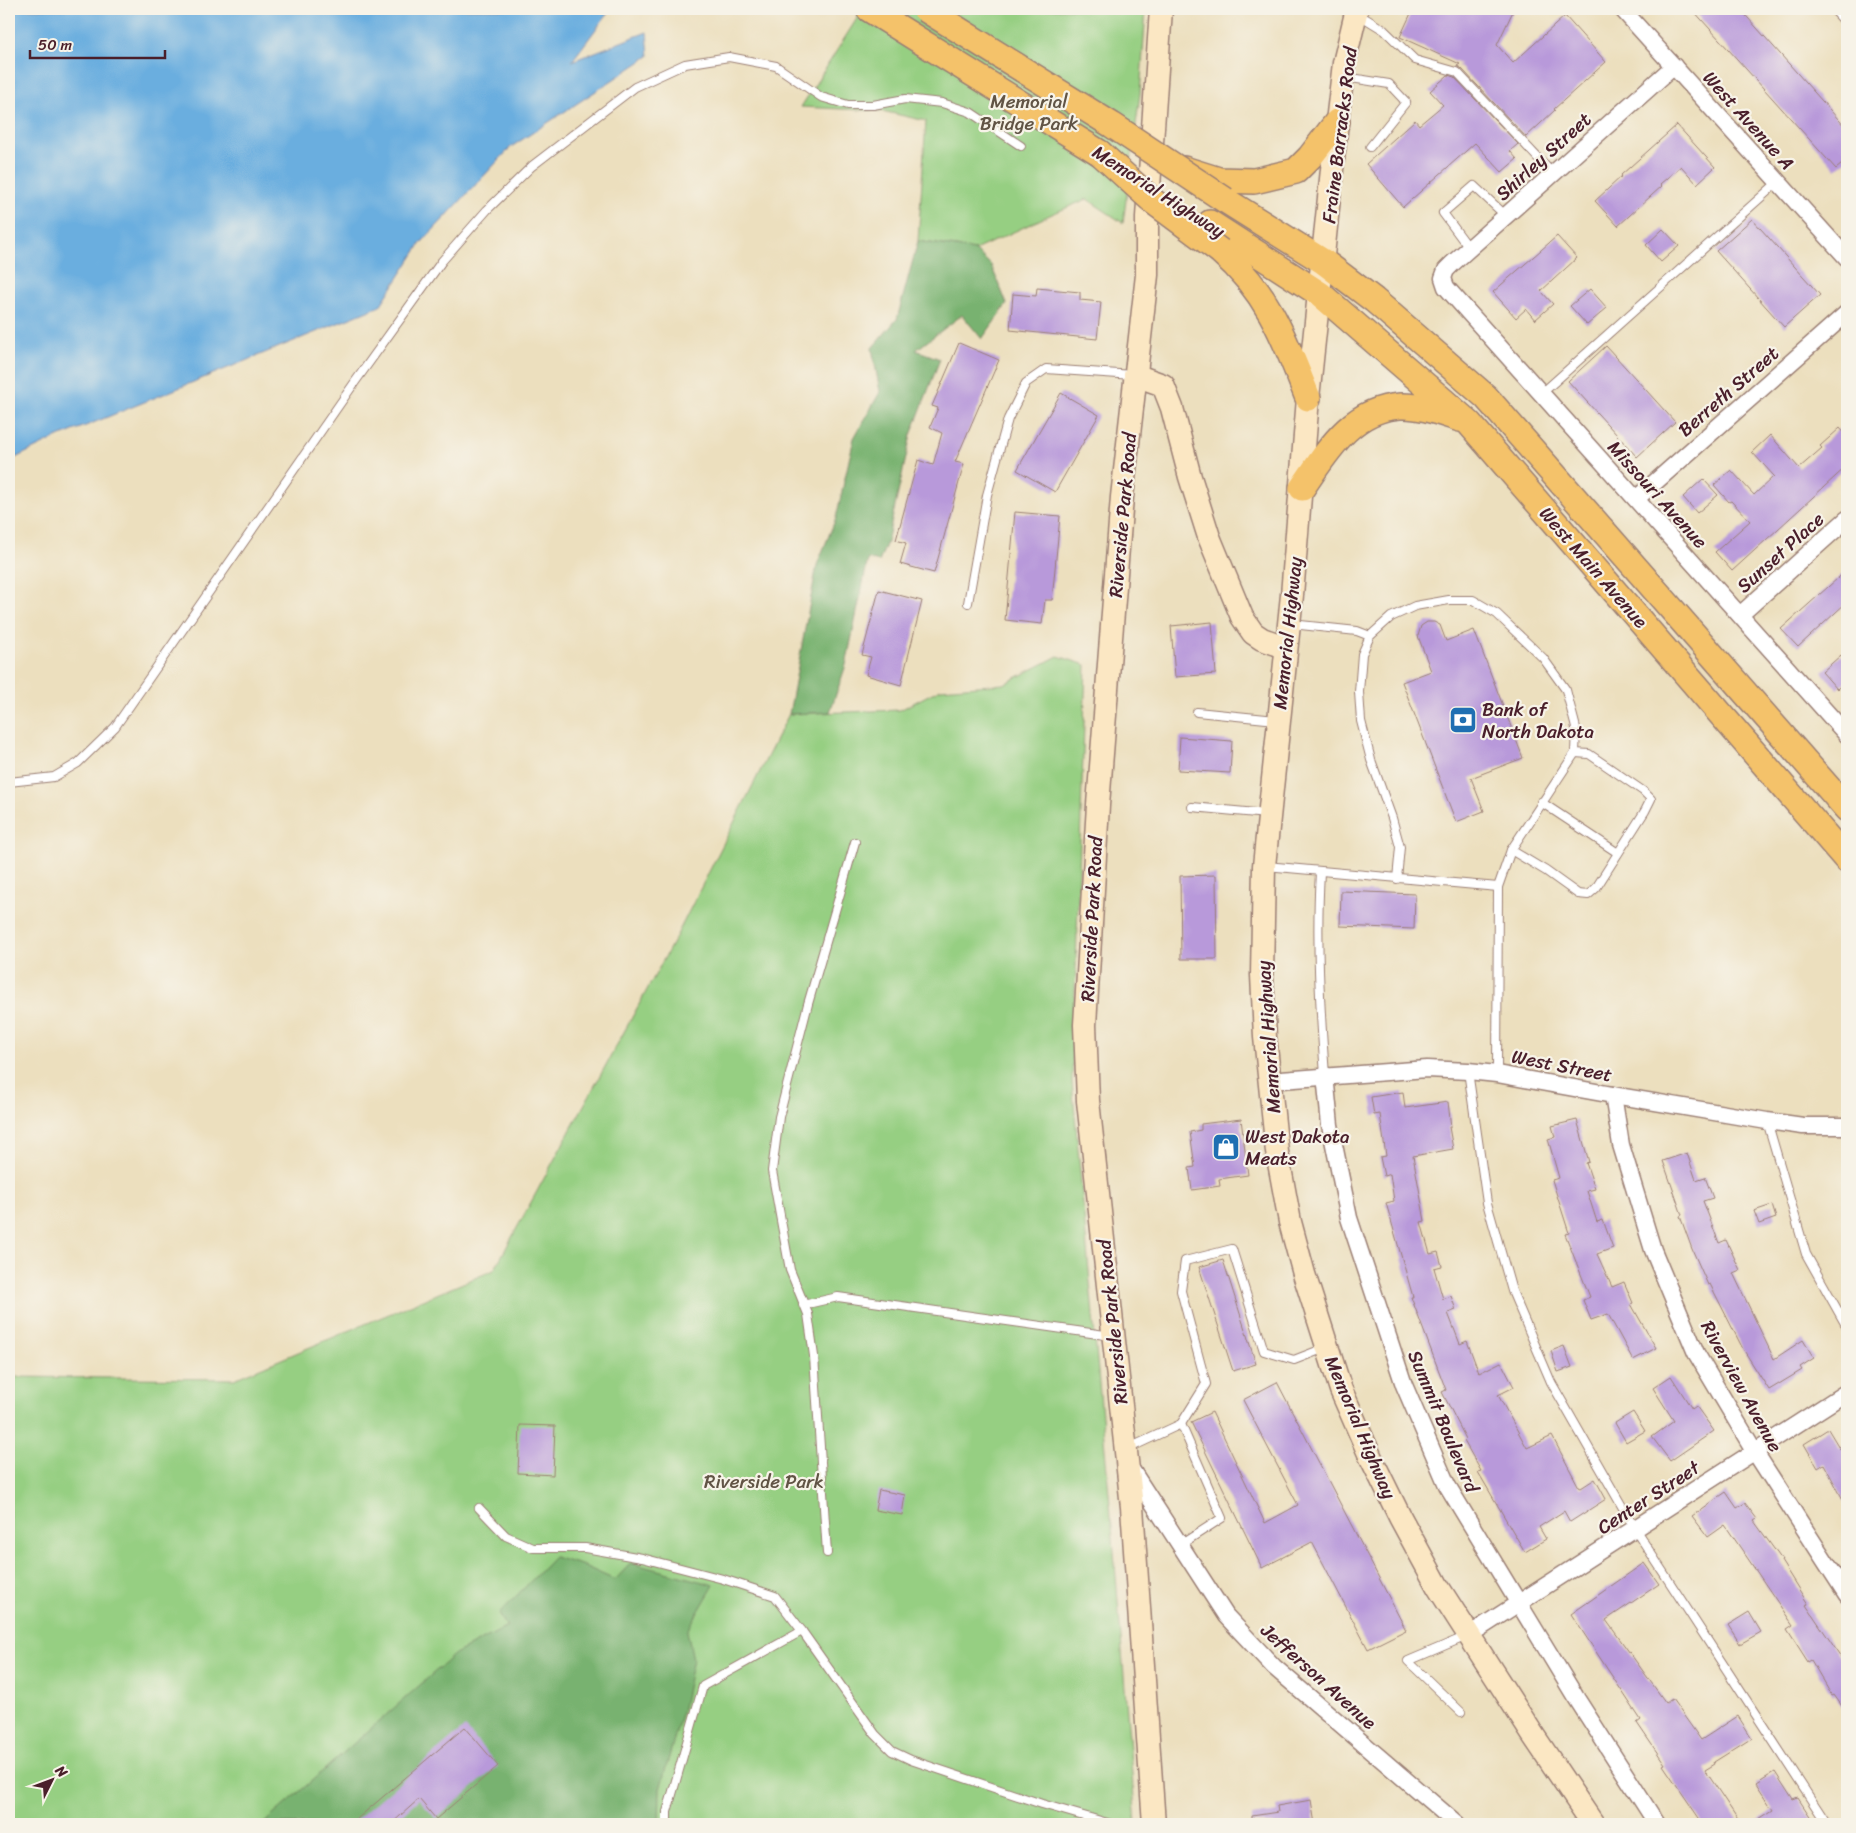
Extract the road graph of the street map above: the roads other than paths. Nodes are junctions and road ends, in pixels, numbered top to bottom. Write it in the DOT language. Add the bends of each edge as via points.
graph roads {
  1 [pos="869,9"];
  2 [pos="924,9"];
  3 [pos="1622,9"];
  4 [pos="1833,9"];
  5 [pos="1161,11"];
  6 [pos="1357,11"];
  7 [pos="1847,24"];
  8 [pos="1674,66"];
  9 [pos="1343,76"];
  10 [pos="1337,122"];
  11 [pos="1021,146"];
  12 [pos="1370,147"];
  13 [pos="1100,152"];
  14 [pos="1170,164"];
  15 [pos="1553,174"];
  16 [pos="1778,182"];
  17 [pos="1506,216"];
  18 [pos="1469,248"];
  19 [pos="1847,258"];
  20 [pos="1324,262"];
  21 [pos="1443,278"];
  22 [pos="1320,294"];
  23 [pos="1847,313"];
  24 [pos="1135,375"];
  25 [pos="1541,394"];
  26 [pos="1308,398"];
  27 [pos="1469,422"];
  28 [pos="1302,488"];
  29 [pos="1636,499"];
  30 [pos="1847,519"];
  31 [pos="968,603"];
  32 [pos="1740,615"];
  33 [pos="1289,624"];
  34 [pos="1370,636"];
  35 [pos="1285,647"];
  36 [pos="1197,712"];
  37 [pos="1278,720"];
  38 [pos="1847,735"];
  39 [pos="1575,753"];
  40 [pos="9,782"];
  41 [pos="1541,802"];
  42 [pos="1192,807"];
  43 [pos="1847,809"];
  44 [pos="1269,814"];
  45 [pos="855,842"];
  46 [pos="1511,850"];
  47 [pos="1618,853"];
  48 [pos="1847,860"];
  49 [pos="1264,866"];
  50 [pos="1320,872"];
  51 [pos="1397,879"];
  52 [pos="1498,887"];
  53 [pos="1468,1071"];
  54 [pos="1497,1074"];
  55 [pos="1325,1075"];
  56 [pos="1268,1081"];
  57 [pos="1613,1095"];
  58 [pos="1767,1121"];
  59 [pos="1847,1126"];
  60 [pos="803,1305"];
  61 [pos="1847,1327"];
  62 [pos="1114,1337"];
  63 [pos="1327,1348"];
  64 [pos="1847,1392"];
  65 [pos="1181,1424"];
  66 [pos="1756,1452"];
  67 [pos="1126,1456"];
  68 [pos="478,1508"];
  69 [pos="1635,1529"];
  70 [pos="1180,1545"];
  71 [pos="827,1553"];
  72 [pos="1847,1595"];
  73 [pos="1519,1604"];
  74 [pos="802,1631"];
  75 [pos="1469,1635"];
  76 [pos="1460,1712"];
  77 [pos="667,1824"];
  78 [pos="1111,1824"];
  79 [pos="1154,1824"];
  80 [pos="1457,1824"];
  81 [pos="1593,1824"];
  82 [pos="1657,1824"];
  83 [pos="1826,1824"];
  1 -- 13 [label="main road, Memorial Highway"];
  2 -- 14 [label="main road, Memorial Highway, bridge"];
  3 -- 8 [label="street, West Avenue A"];
  4 -- 7 [label="lane"];
  5 -- 24 [label="main road, Riverside Park Road" via="1147,217 1147,275"];
  6 -- 9 [label="main road, Fraine Barracks Road"];
  6 -- 15 [label="lane" via="1384,30 1415,60 1457,72"];
  8 -- 15 [label="street, Shirley Street"];
  8 -- 16 [label="street, West Avenue A"];
  9 -- 10 [label="main road, Fraine Barracks Road"];
  9 -- 12 [label="lane" via="1389,84 1406,102"];
  10 -- 14 [label="main road, bridge" via="1296,171 1254,181 1219,180"];
  10 -- 20 [label="main road, Fraine Barracks Road"];
  11 -- 40 [label="lane" via="970,112 942,103 906,100 873,106 848,105 821,98 776,66 729,57 685,64 635,86 532,166 442,261 115,727 78,763 54,777"];
  13 -- 22 [label="main road, Memorial Highway, bridge"];
  13 -- 26 [label="main road, bridge" via="1154,202 1239,267 1252,282 1275,318"];
  14 -- 20 [label="main road, Memorial Highway, bridge"];
  15 -- 17 [label="street, Shirley Street"];
  16 -- 19 [label="street, West Avenue A"];
  16 -- 25 [label="lane"];
  17 -- 18 [label="street, Shirley Street"];
  17 -- 18 [label="lane" via="1474,186 1443,213"];
  18 -- 21 [label="street, Shirley Street" via="1446,270"];
  20 -- 22 [label="main road, Memorial Highway"];
  20 -- 43 [label="main road, West Main Avenue" via="1374,300 1486,398"];
  21 -- 25 [label="street, Missouri Avenue" via="1446,287"];
  22 -- 26 [label="main road, Memorial Highway"];
  22 -- 27 [label="main road, West Main Avenue"];
  23 -- 29 [label="street, Berreth Street"];
  24 -- 31 [label="lane" via="1046,369 1026,383 1008,418 987,495"];
  24 -- 35 [label="main road" via="1163,385 1209,537 1242,617 1253,633"];
  24 -- 62 [label="main road, Riverside Park Road" via="1098,805 1085,1025 1088,1101"];
  25 -- 29 [label="street, Missouri Avenue"];
  26 -- 28 [label="main road, Memorial Highway"];
  27 -- 28 [label="main road" via="1428,409 1401,406 1382,409 1367,415 1340,435"];
  27 -- 48 [label="main road, West Main Avenue"];
  28 -- 33 [label="main road, Memorial Highway"];
  29 -- 32 [label="street, Missouri Avenue"];
  30 -- 32 [label="street, Sunset Place"];
  32 -- 38 [label="street, Missouri Avenue"];
  33 -- 34 [label="lane" via="1357,631"];
  33 -- 35 [label="main road, Memorial Highway"];
  34 -- 39 [label="lane" via="1391,617 1415,606 1473,600 1497,614 1543,658 1566,690 1576,728"];
  34 -- 51 [label="lane" via="1360,667 1360,721 1400,847"];
  35 -- 37 [label="main road, Memorial Highway"];
  36 -- 37 [label="lane"];
  37 -- 44 [label="main road, Memorial Highway"];
  39 -- 41 [label="lane"];
  39 -- 47 [label="lane" via="1589,754 1651,799"];
  41 -- 46 [label="lane"];
  41 -- 47 [label="lane"];
  42 -- 44 [label="lane"];
  44 -- 49 [label="main road, Memorial Highway"];
  45 -- 60 [label="lane" via="779,1117 772,1171 790,1270"];
  46 -- 47 [label="lane" via="1578,894 1588,896"];
  46 -- 52 [label="lane"];
  49 -- 50 [label="lane"];
  49 -- 56 [label="main road, Memorial Highway" via="1262,975"];
  50 -- 51 [label="lane"];
  50 -- 55 [label="lane" via="1317,920"];
  51 -- 52 [label="lane"];
  52 -- 54 [label="lane"];
  53 -- 54 [label="street, West Street"];
  53 -- 55 [label="street, West Street"];
  53 -- 69 [label="lane" via="1487,1203 1512,1291 1551,1382"];
  54 -- 57 [label="street, West Street"];
  55 -- 56 [label="street, West Street"];
  55 -- 73 [label="street, Summit Boulevard" via="1330,1125 1349,1218 1404,1385 1447,1485"];
  56 -- 63 [label="main road, Memorial Highway" via="1290,1222"];
  57 -- 58 [label="street, West Street"];
  57 -- 66 [label="street, Riverview Avenue" via="1620,1146 1653,1250 1696,1353"];
  58 -- 59 [label="street, West Street" via="1803,1126"];
  58 -- 61 [label="lane" via="1806,1254"];
  60 -- 62 [label="lane" via="838,1297"];
  60 -- 71 [label="lane" via="808,1314 814,1356"];
  62 -- 67 [label="main road, Riverside Park Road"];
  63 -- 65 [label="lane" via="1294,1360 1264,1351 1232,1249 1185,1261 1181,1291 1206,1384"];
  63 -- 75 [label="main road, Memorial Highway" via="1370,1458 1438,1587"];
  64 -- 66 [label="street, Center Street"];
  65 -- 67 [label="lane"];
  65 -- 70 [label="lane" via="1222,1518"];
  66 -- 69 [label="street, Center Street"];
  66 -- 72 [label="street, Riverview Avenue"];
  67 -- 70 [label="street, Jefferson Avenue"];
  67 -- 79 [label="main road, Riverside Park Road"];
  68 -- 74 [label="lane" via="506,1536 533,1548 585,1548 642,1558 775,1596"];
  69 -- 73 [label="street, Center Street"];
  69 -- 83 [label="lane"];
  70 -- 80 [label="street, Jefferson Avenue" via="1226,1616 1274,1667"];
  73 -- 75 [label="street, Center Street"];
  73 -- 82 [label="street, Summit Boulevard"];
  74 -- 77 [label="lane" via="703,1686 667,1812"];
  74 -- 78 [label="lane" via="874,1734 892,1751 1034,1802"];
  75 -- 76 [label="lane" via="1408,1661"];
  75 -- 81 [label="main road, Memorial Highway"];
}
